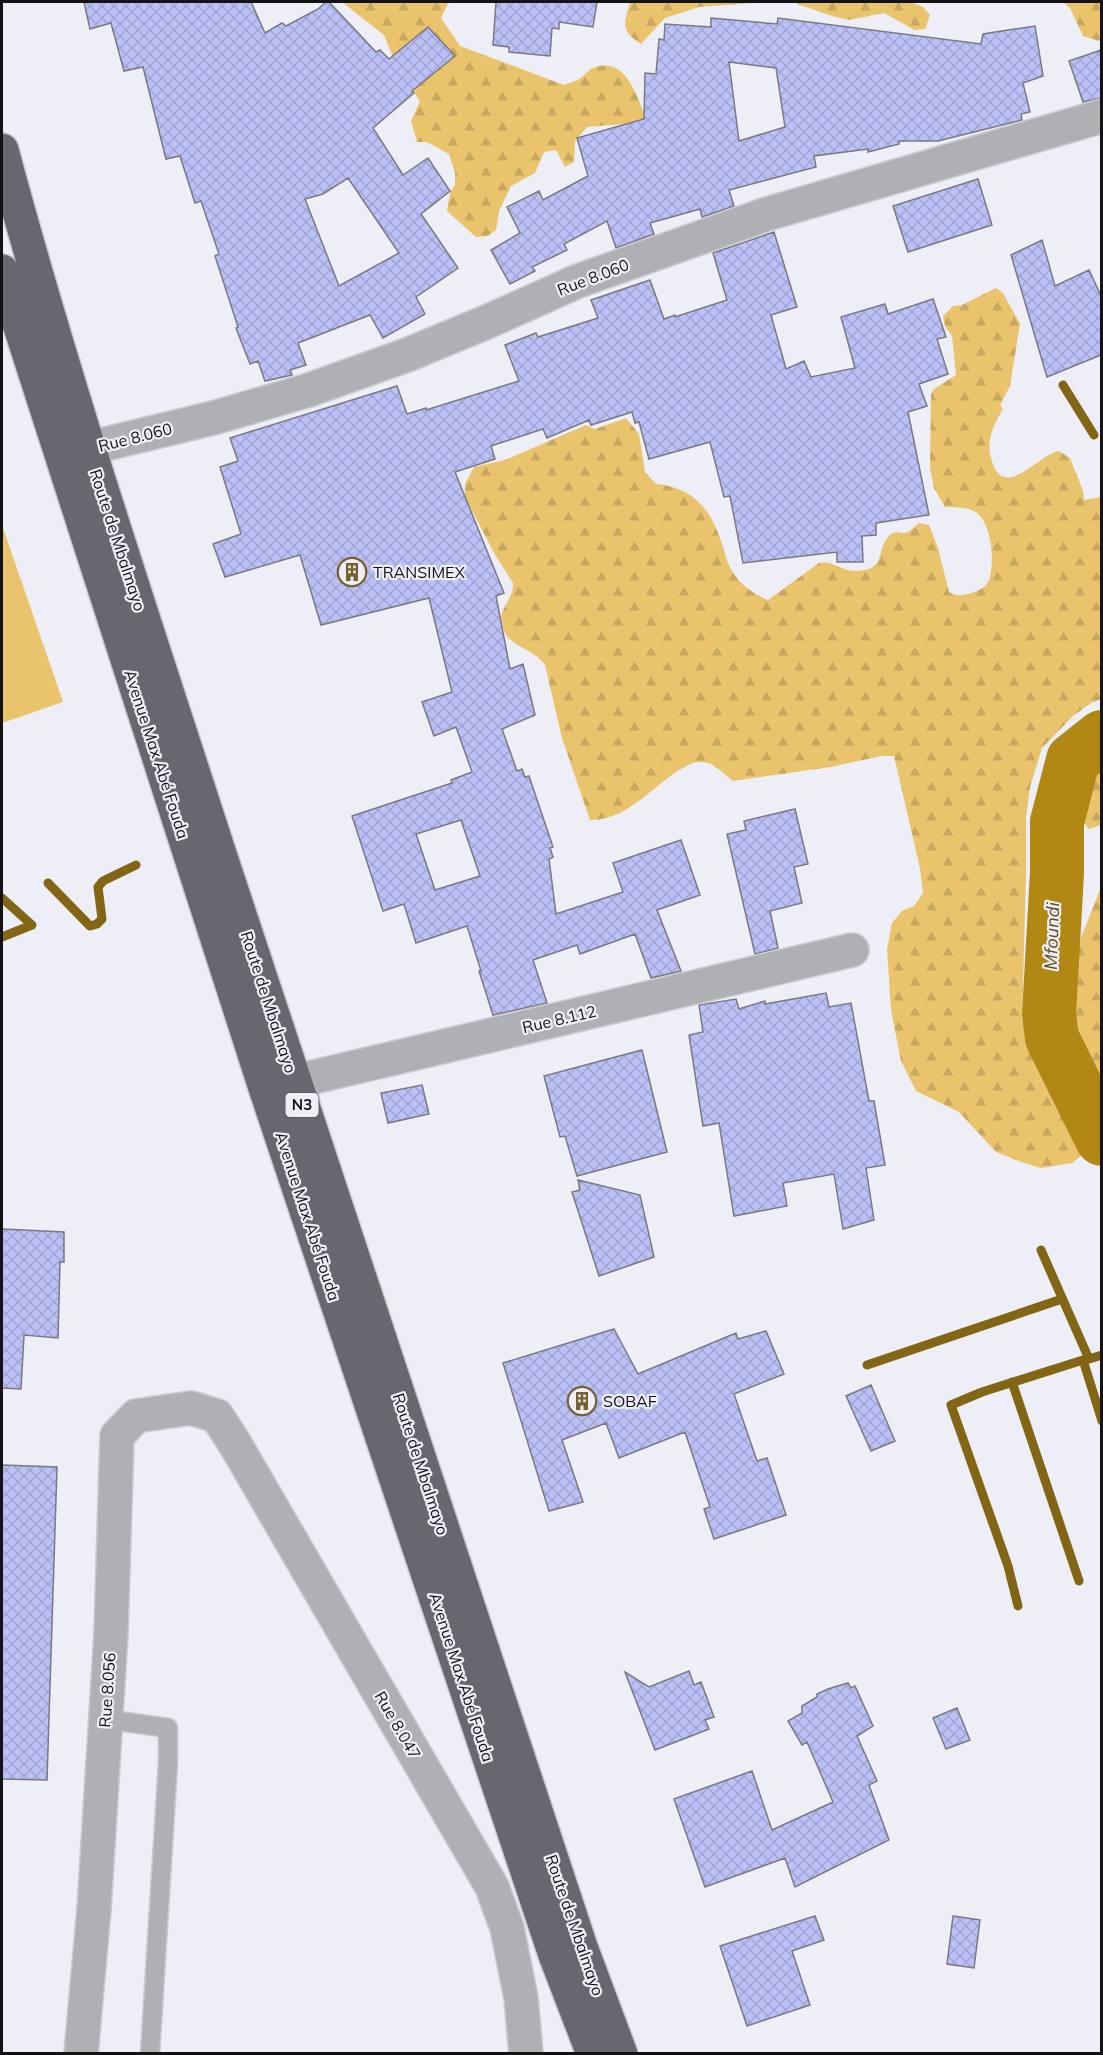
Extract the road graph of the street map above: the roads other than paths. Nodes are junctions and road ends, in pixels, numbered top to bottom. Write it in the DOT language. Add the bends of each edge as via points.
graph roads {
  1 [pos="1101,116"];
  2 [pos="2,150"];
  3 [pos="2,271"];
  4 [pos="89,448"];
  5 [pos="852,950"];
  6 [pos="280,1085"];
  7 [pos="217,1416"];
  8 [pos="105,1719"];
  9 [pos="81,2054"];
  10 [pos="150,2054"];
  11 [pos="525,2054"];
  12 [pos="593,2054"];
  13 [pos="621,2054"];
  1 -- 4 [label="street, Rue 8.060" via="767,214 578,281 407,355 306,391"];
  2 -- 4 [label="highway, Route de Mbalmayo / N3" via="36,279"];
  3 -- 6 [label="highway, Avenue Max Abé Fouda / N3"];
  4 -- 6 [label="highway, Route de Mbalmayo / N3"];
  5 -- 6 [label="street, Rue 8.112"];
  6 -- 12 [label="highway, Avenue Max Abé Fouda / N3" via="555,1954"];
  6 -- 13 [label="highway, Route de Mbalmayo / N3"];
  7 -- 8 [label="street, Rue 8.056" via="191,1408 136,1416 117,1436"];
  7 -- 11 [label="street, Rue 8.047" via="492,1887 509,1938 521,1998"];
  8 -- 9 [label="street, Rue 8.056"];
  8 -- 10 [label="lane" via="168,1728"];
}
